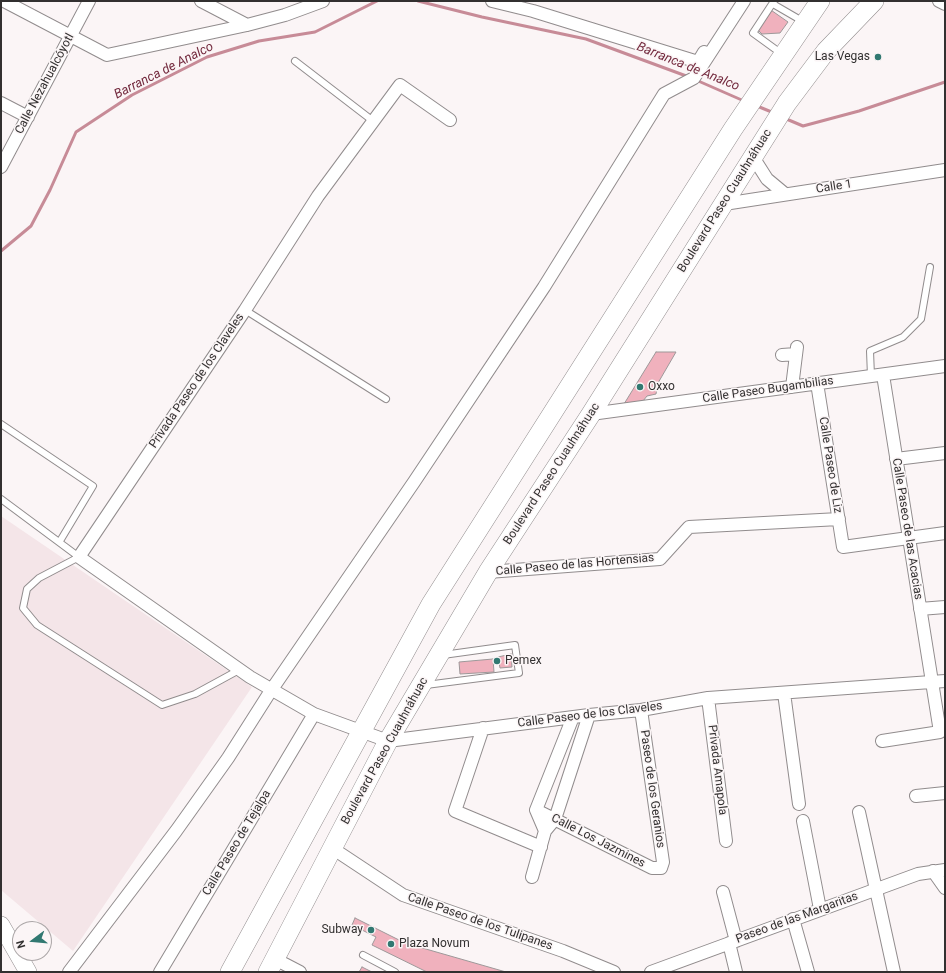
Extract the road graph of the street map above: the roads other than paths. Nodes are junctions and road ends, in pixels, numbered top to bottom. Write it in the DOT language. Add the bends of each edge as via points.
graph roads {
  1 [pos="4,1"];
  2 [pos="89,1"];
  3 [pos="200,1"];
  4 [pos="323,1"];
  5 [pos="492,1"];
  6 [pos="737,1"];
  7 [pos="744,1"];
  8 [pos="820,1"];
  9 [pos="874,1"];
  10 [pos="939,1"];
  11 [pos="774,2"];
  12 [pos="945,4"];
  13 [pos="805,22"];
  14 [pos="247,25"];
  15 [pos="70,36"];
  16 [pos="782,54"];
  17 [pos="295,61"];
  18 [pos="1,103"];
  19 [pos="28,117"];
  20 [pos="450,120"];
  21 [pos="373,121"];
  22 [pos="756,152"];
  23 [pos="1,167"];
  24 [pos="945,170"];
  25 [pos="785,194"];
  26 [pos="724,204"];
  27 [pos="930,267"];
  28 [pos="245,310"];
  29 [pos="782,355"];
  30 [pos="945,366"];
  31 [pos="877,376"];
  32 [pos="817,383"];
  33 [pos="792,387"];
  34 [pos="386,399"];
  35 [pos="591,414"];
  36 [pos="1,424"];
  37 [pos="945,453"];
  38 [pos="896,459"];
  39 [pos="1,499"];
  40 [pos="839,519"];
  41 [pos="945,533"];
  42 [pos="909,537"];
  43 [pos="60,541"];
  44 [pos="79,557"];
  45 [pos="488,572"];
  46 [pos="945,607"];
  47 [pos="920,609"];
  48 [pos="439,655"];
  49 [pos="239,670"];
  50 [pos="392,674"];
  51 [pos="945,681"];
  52 [pos="932,683"];
  53 [pos="421,685"];
  54 [pos="272,689"];
  55 [pos="784,693"];
  56 [pos="708,698"];
  57 [pos="641,710"];
  58 [pos="314,714"];
  59 [pos="403,714"];
  60 [pos="589,714"];
  61 [pos="573,717"];
  62 [pos="483,728"];
  63 [pos="360,732"];
  64 [pos="388,741"];
  65 [pos="882,741"];
  66 [pos="945,793"];
  67 [pos="916,796"];
  68 [pos="799,804"];
  69 [pos="536,810"];
  70 [pos="859,812"];
  71 [pos="555,819"];
  72 [pos="803,821"];
  73 [pos="545,831"];
  74 [pos="726,841"];
  75 [pos="541,847"];
  76 [pos="332,848"];
  77 [pos="661,868"];
  78 [pos="945,870"];
  79 [pos="933,871"];
  80 [pos="532,877"];
  81 [pos="877,888"];
  82 [pos="945,888"];
  83 [pos="723,892"];
  84 [pos="820,909"];
  85 [pos="793,919"];
  86 [pos="1,925"];
  87 [pos="732,942"];
  88 [pos="363,955"];
  89 [pos="271,966"];
  90 [pos="28,972"];
  91 [pos="70,972"];
  92 [pos="160,972"];
  93 [pos="230,972"];
  94 [pos="300,972"];
  95 [pos="395,972"];
  96 [pos="614,972"];
  97 [pos="651,972"];
  98 [pos="736,972"];
  99 [pos="808,972"];
  100 [pos="894,972"];
  1 -- 15 [label="street"];
  2 -- 15 [label="street, Calle Nezahualcóyotl"];
  3 -- 14 [label="street"];
  4 -- 14 [label="street"];
  5 -- 6 [label="street" via="533,11 698,62"];
  7 -- 54 [label="street" via="694,78 664,94 544,287"];
  8 -- 13 [label="main road"];
  9 -- 22 [label="main road, Boulevard Paseo Cuauhnáhuac" via="826,51 787,103"];
  10 -- 12 [label="street"];
  11 -- 13 [label="lane"];
  11 -- 16 [label="lane" via="753,33"];
  13 -- 16 [label="main road"];
  14 -- 15 [label="street" via="107,55"];
  15 -- 19 [label="street, Calle Nezahualcóyotl"];
  16 -- 50 [label="main road" via="431,604"];
  17 -- 21 [label="lane"];
  18 -- 19 [label="street"];
  19 -- 23 [label="street, Calle Nezahualcóyotl"];
  20 -- 21 [label="street, Privada Paseo de los Claveles" via="400,85"];
  21 -- 28 [label="street, Privada Paseo de los Claveles" via="318,196"];
  22 -- 25 [label="street" via="767,179"];
  22 -- 26 [label="main road, Boulevard Paseo Cuauhnáhuac"];
  24 -- 25 [label="street, Calle 1"];
  25 -- 26 [label="street, Calle 1"];
  26 -- 35 [label="main road, Boulevard Paseo Cuauhnáhuac"];
  27 -- 31 [label="lane" via="921,319 903,337 870,351"];
  28 -- 34 [label="lane"];
  28 -- 44 [label="street, Privada Paseo de los Claveles"];
  29 -- 33 [label="street" via="796,350"];
  30 -- 31 [label="street, Calle Paseo Bugambilias"];
  31 -- 32 [label="street, Calle Paseo Bugambilias"];
  31 -- 38 [label="street, Calle Paseo de las Acacias"];
  32 -- 33 [label="street, Calle Paseo Bugambilias"];
  32 -- 40 [label="street, Calle Paseo de Liz"];
  33 -- 35 [label="street, Calle Paseo Bugambilias"];
  35 -- 45 [label="main road, Boulevard Paseo Cuauhnáhuac"];
  36 -- 43 [label="lane" via="93,486"];
  37 -- 38 [label="street"];
  38 -- 42 [label="street, Calle Paseo de las Acacias"];
  39 -- 43 [label="lane"];
  40 -- 42 [label="street, Calle Paseo de Liz" via="844,547"];
  40 -- 45 [label="street, Calle Paseo de las Hortensias" via="689,527 660,558"];
  41 -- 42 [label="street"];
  42 -- 47 [label="street, Calle Paseo de las Acacias"];
  43 -- 44 [label="lane"];
  44 -- 49 [label="street"];
  44 -- 49 [label="lane" via="39,578 27,590 23,608 37,625 162,705 195,694"];
  45 -- 48 [label="main road, Boulevard Paseo Cuauhnáhuac"];
  46 -- 47 [label="street"];
  47 -- 52 [label="street, Calle Paseo de las Acacias"];
  48 -- 53 [label="main road, Boulevard Paseo Cuauhnáhuac"];
  48 -- 53 [label="lane" via="515,645 519,673"];
  49 -- 54 [label="street, Calle Paseo de los Claveles"];
  50 -- 59 [label="main road" via="388,698 390,705"];
  50 -- 63 [label="main road"];
  51 -- 52 [label="street, Calle Paseo de los Claveles"];
  52 -- 55 [label="street, Calle Paseo de los Claveles"];
  52 -- 65 [label="street, Calle Paseo de las Acacias" via="940,732"];
  53 -- 59 [label="main road, Boulevard Paseo Cuauhnáhuac"];
  54 -- 58 [label="street, Calle Paseo de los Claveles"];
  54 -- 91 [label="street" via="228,758 176,831"];
  55 -- 56 [label="street, Calle Paseo de los Claveles"];
  55 -- 68 [label="street"];
  56 -- 57 [label="street, Calle Paseo de los Claveles"];
  56 -- 74 [label="street, Privada Amapola"];
  57 -- 60 [label="street, Calle Paseo de los Claveles"];
  57 -- 77 [label="street, Paseo de los Geranios" via="663,862"];
  58 -- 63 [label="street, Calle Paseo de los Claveles"];
  58 -- 92 [label="street, Calle Paseo de Tejalpa"];
  59 -- 64 [label="main road, Boulevard Paseo Cuauhnáhuac"];
  60 -- 61 [label="street, Calle Paseo de los Claveles"];
  60 -- 71 [label="street"];
  61 -- 62 [label="street, Calle Paseo de los Claveles"];
  61 -- 69 [label="street"];
  62 -- 64 [label="street, Calle Paseo de los Claveles"];
  62 -- 75 [label="street" via="455,810"];
  63 -- 64 [label="street, Calle Paseo de los Claveles"];
  63 -- 93 [label="main road"];
  64 -- 76 [label="main road, Boulevard Paseo Cuauhnáhuac"];
  66 -- 67 [label="street"];
  69 -- 71 [label="street, Calle Los Jazmines"];
  69 -- 73 [label="street"];
  70 -- 81 [label="street"];
  71 -- 73 [label="street"];
  71 -- 77 [label="street, Calle Los Jazmines" via="652,868"];
  72 -- 84 [label="street"];
  73 -- 75 [label="street"];
  75 -- 80 [label="street"];
  76 -- 89 [label="main road, Boulevard Paseo Cuauhnáhuac"];
  76 -- 96 [label="street, Calle Paseo de los Tulipanes" via="403,895 563,951"];
  78 -- 79 [label="street, Paseo de las Margaritas"];
  79 -- 81 [label="street, Paseo de las Margaritas"];
  79 -- 82 [label="street"];
  81 -- 84 [label="street, Paseo de las Margaritas"];
  81 -- 100 [label="street"];
  83 -- 87 [label="street"];
  84 -- 85 [label="street, Paseo de las Margaritas"];
  85 -- 87 [label="street, Paseo de las Margaritas"];
  85 -- 99 [label="street"];
  86 -- 90 [label="street"];
  87 -- 97 [label="street, Paseo de las Margaritas"];
  87 -- 98 [label="street"];
  88 -- 95 [label="lane"];
  89 -- 94 [label="street"];
}
